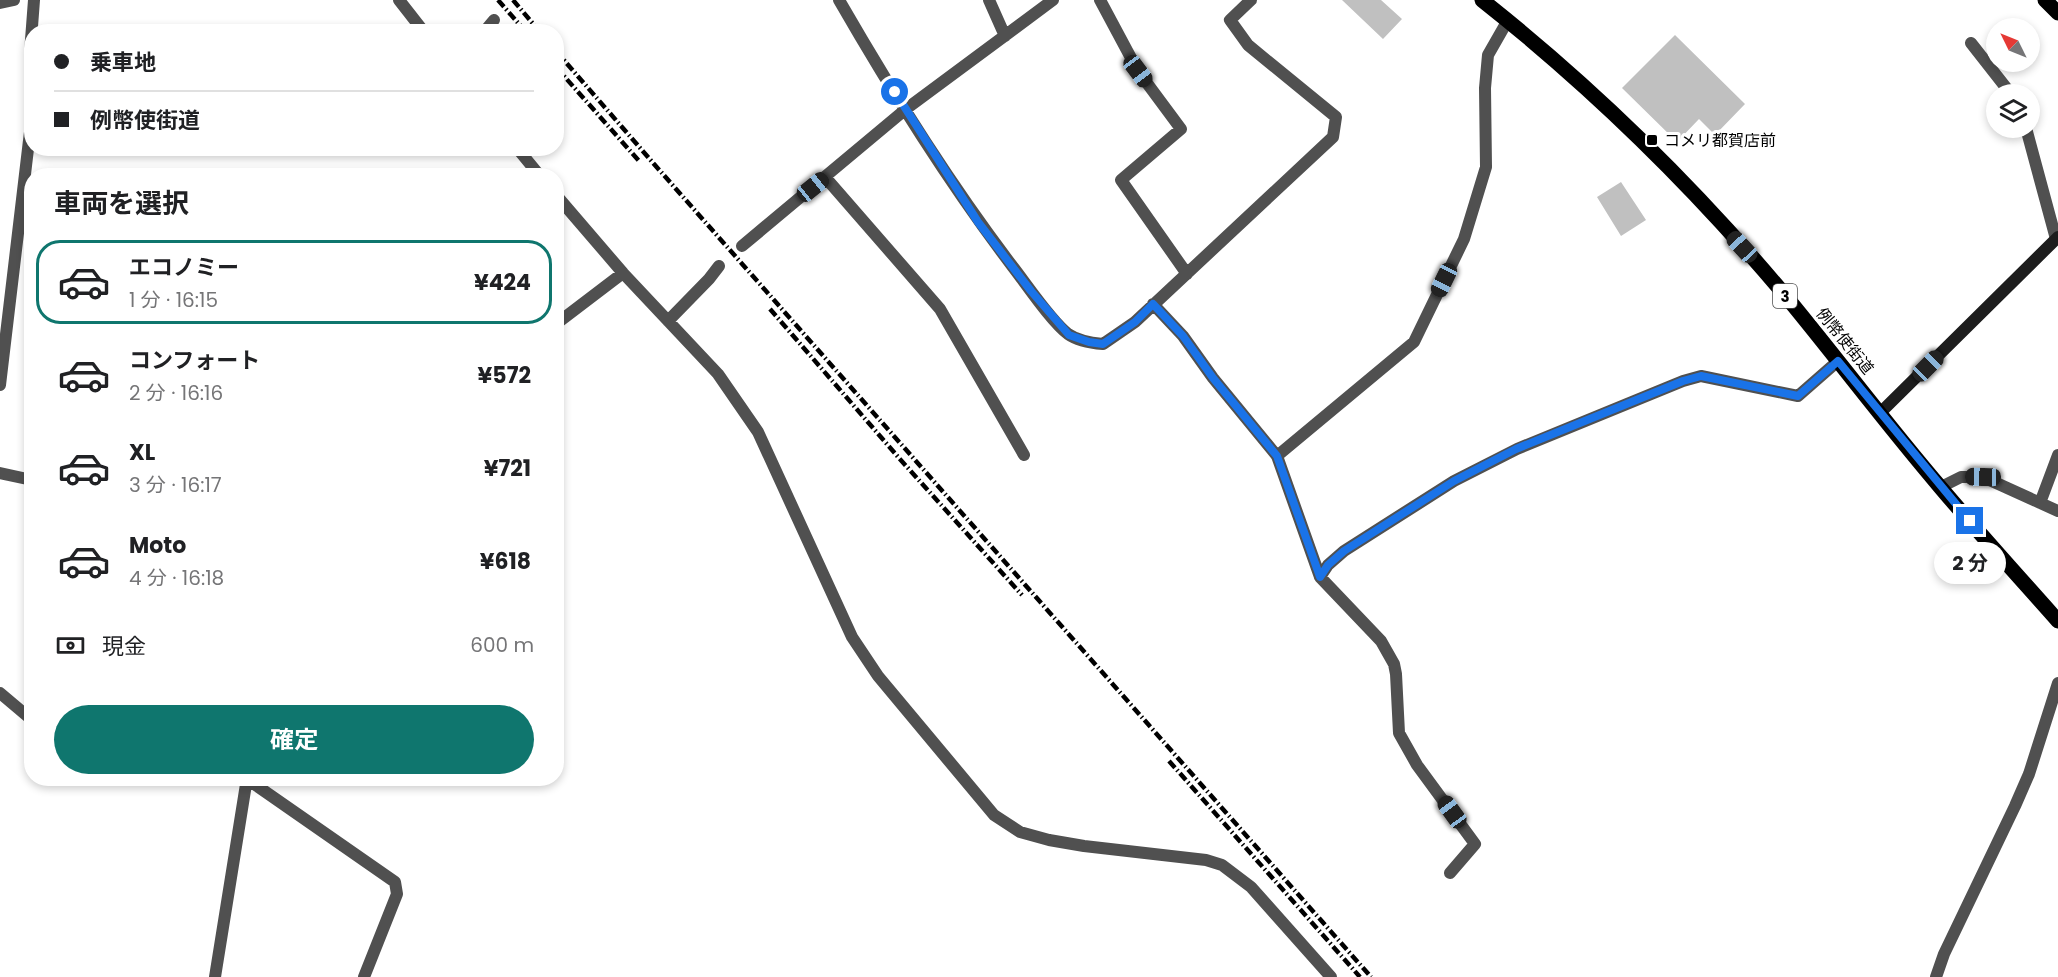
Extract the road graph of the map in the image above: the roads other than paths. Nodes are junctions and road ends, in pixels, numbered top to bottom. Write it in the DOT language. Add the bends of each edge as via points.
graph roads {
  1 [pos="14,0"];
  2 [pos="28,0"];
  3 [pos="33,0"];
  4 [pos="399,0"];
  5 [pos="839,0"];
  6 [pos="989,0"];
  7 [pos="1053,0"];
  8 [pos="1100,0"];
  9 [pos="1251,0"];
  10 [pos="1482,0"];
  11 [pos="2045,0"];
  12 [pos="0,3"];
  13 [pos="2058,13"];
  14 [pos="494,20"];
  15 [pos="1508,20"];
  16 [pos="32,24"];
  17 [pos="418,24"];
  18 [pos="491,24"];
  19 [pos="1005,36"];
  20 [pos="1971,43"];
  21 [pos="2003,84"];
  22 [pos="906,109"];
  23 [pos="2029,138"];
  24 [pos="524,156"];
  25 [pos="533,168"];
  26 [pos="825,177"];
  27 [pos="24,183"];
  28 [pos="564,204"];
  29 [pos="2057,238"];
  30 [pos="742,246"];
  31 [pos="719,266"];
  32 [pos="623,273"];
  33 [pos="1186,274"];
  34 [pos="1153,304"];
  35 [pos="564,318"];
  36 [pos="668,321"];
  37 [pos="1838,361"];
  38 [pos="0,385"];
  39 [pos="1880,413"];
  40 [pos="1024,455"];
  41 [pos="2058,455"];
  42 [pos="1277,456"];
  43 [pos="0,473"];
  44 [pos="24,478"];
  45 [pos="1941,487"];
  46 [pos="2040,503"];
  47 [pos="2058,511"];
  48 [pos="1320,577"];
  49 [pos="2058,621"];
  50 [pos="2058,683"];
  51 [pos="0,693"];
  52 [pos="24,713"];
  53 [pos="246,786"];
  54 [pos="257,786"];
  55 [pos="1450,873"];
  56 [pos="215,977"];
  57 [pos="364,977"];
  58 [pos="1331,977"];
  59 [pos="1936,977"];
  1 -- 12 [label="street"];
  2 -- 3 [label="street"];
  3 -- 16 [label="street"];
  4 -- 17 [label="street"];
  5 -- 22 [label="street"];
  6 -- 19 [label="street"];
  7 -- 19 [label="street"];
  8 -- 33 [label="street" via="1138,71 1181,129 1121,180"];
  9 -- 33 [label="street" via="1230,20 1248,45 1336,117 1333,137"];
  10 -- 15 [label="main road, 例幣使街道 / 3"];
  11 -- 13 [label="main road"];
  14 -- 18 [label="street"];
  15 -- 37 [label="main road, 例幣使街道 / 3" via="1650,149 1742,247"];
  15 -- 42 [label="street" via="1488,55 1486,167 1464,239 1413,342"];
  19 -- 22 [label="street"];
  20 -- 21 [label="street"];
  22 -- 26 [label="street"];
  22 -- 34 [label="street" via="978,222 1069,335 1103,344"];
  23 -- 29 [label="street"];
  24 -- 25 [label="street"];
  26 -- 30 [label="street"];
  26 -- 40 [label="street" via="940,309"];
  27 -- 38 [label="street"];
  28 -- 32 [label="street"];
  29 -- 39 [label="street"];
  31 -- 36 [label="street"];
  32 -- 35 [label="street"];
  32 -- 36 [label="street"];
  33 -- 34 [label="street"];
  34 -- 42 [label="street" via="1183,336"];
  36 -- 58 [label="street" via="718,374 758,432 841,616 878,676 994,815 1020,832 1049,840 1198,858 1222,865 1251,886"];
  37 -- 39 [label="main road, 例幣使街道 / 3"];
  37 -- 48 [label="street" via="1798,396 1701,376 1516,449 1454,481 1354,545 1328,565"];
  39 -- 45 [label="main road, 例幣使街道 / 3"];
  41 -- 46 [label="street"];
  42 -- 48 [label="street"];
  43 -- 44 [label="street"];
  45 -- 46 [label="street" via="1960,477 1983,477"];
  45 -- 49 [label="main road, 例幣使街道 / 3"];
  46 -- 47 [label="street"];
  48 -- 55 [label="street" via="1382,642 1396,674 1399,733 1417,765 1475,844"];
  50 -- 59 [label="street" via="2029,774"];
  51 -- 52 [label="street"];
  53 -- 56 [label="street"];
  54 -- 57 [label="street" via="395,882 397,894"];
}
